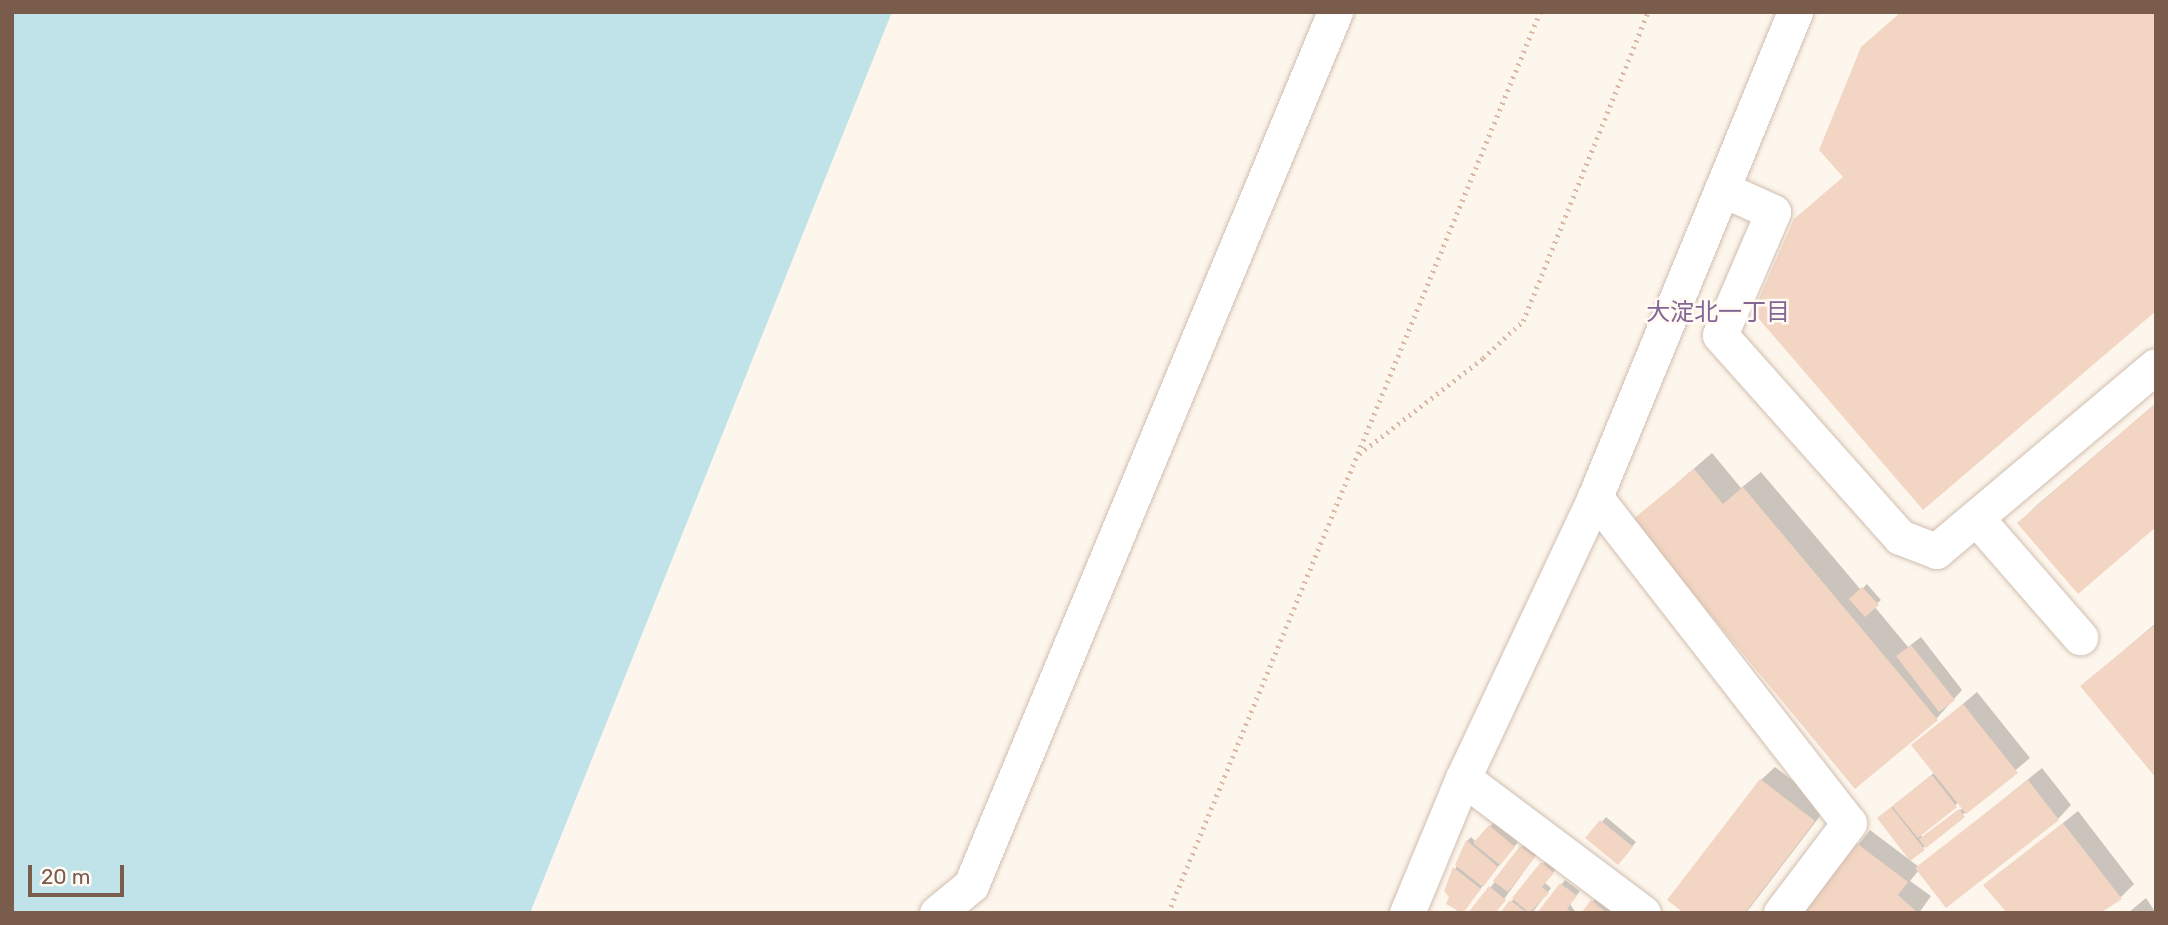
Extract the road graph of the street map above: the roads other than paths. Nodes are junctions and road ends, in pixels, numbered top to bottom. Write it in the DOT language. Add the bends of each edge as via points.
graph roads {
  1 [pos="1335,12"];
  2 [pos="1795,12"];
  3 [pos="1722,189"];
  4 [pos="2156,366"];
  5 [pos="1595,496"];
  6 [pos="1977,519"];
  7 [pos="2080,637"];
  8 [pos="1462,778"];
  9 [pos="1420,906"];
  10 [pos="937,913"];
  11 [pos="1643,913"];
  12 [pos="1781,913"];
  1 -- 10 [label="street" via="971,885"];
  2 -- 3 [label="street"];
  3 -- 5 [label="street"];
  3 -- 6 [label="street" via="1773,212 1720,335 1900,537 1936,551"];
  4 -- 6 [label="street"];
  5 -- 8 [label="street"];
  5 -- 12 [label="street" via="1849,823"];
  6 -- 7 [label="street"];
  8 -- 9 [label="street"];
  8 -- 11 [label="street"];
}
